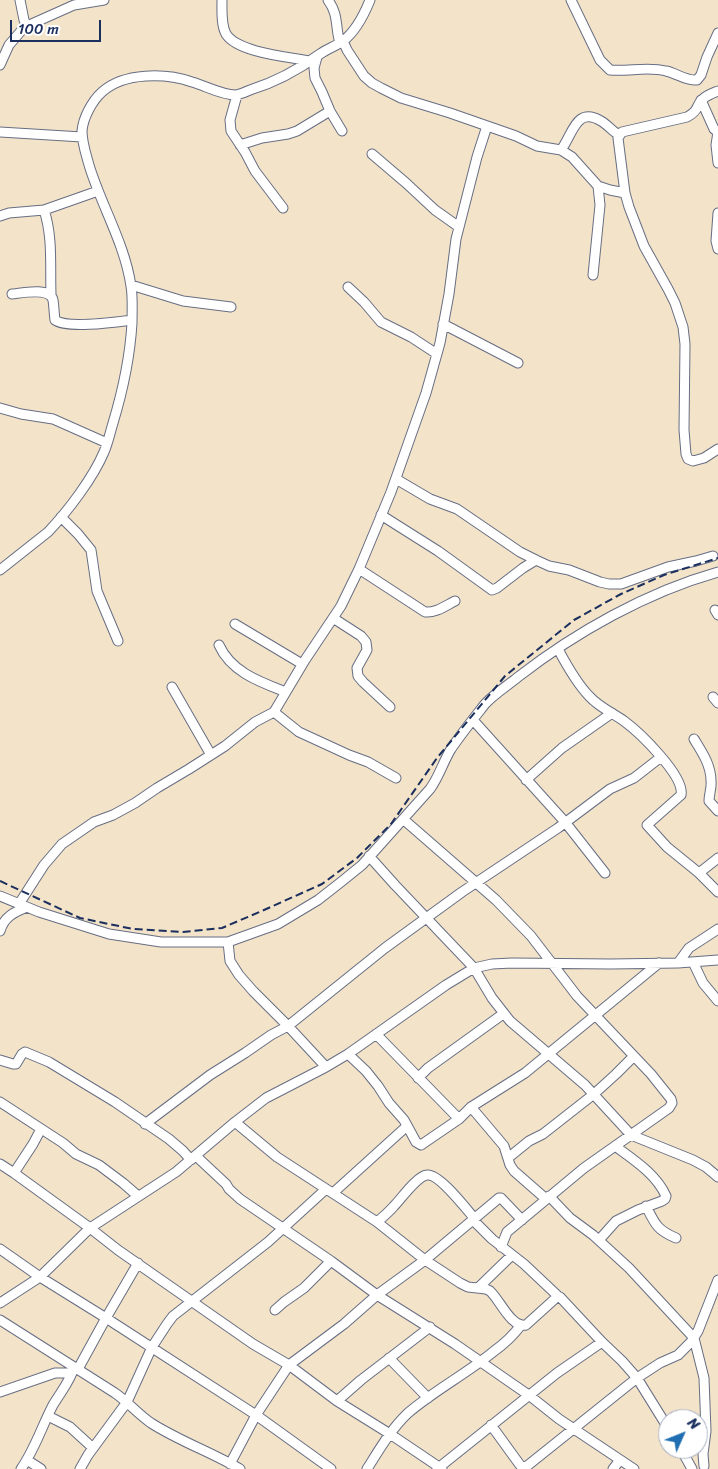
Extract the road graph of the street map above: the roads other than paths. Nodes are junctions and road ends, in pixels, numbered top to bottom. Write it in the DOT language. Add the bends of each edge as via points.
graph roads {
  1 [pos="20,0"];
  2 [pos="104,0"];
  3 [pos="222,0"];
  4 [pos="328,0"];
  5 [pos="370,0"];
  6 [pos="571,0"];
  7 [pos="27,26"];
  8 [pos="718,33"];
  9 [pos="342,42"];
  10 [pos="313,59"];
  11 [pos="0,64"];
  12 [pos="718,91"];
  13 [pos="237,95"];
  14 [pos="701,100"];
  15 [pos="330,111"];
  16 [pos="487,126"];
  17 [pos="342,131"];
  18 [pos="0,132"];
  19 [pos="718,132"];
  20 [pos="619,135"];
  21 [pos="82,137"];
  22 [pos="240,145"];
  23 [pos="561,150"];
  24 [pos="372,154"];
  25 [pos="718,163"];
  26 [pos="598,186"];
  27 [pos="98,191"];
  28 [pos="615,192"];
  29 [pos="625,193"];
  30 [pos="600,202"];
  31 [pos="284,208"];
  32 [pos="44,210"];
  33 [pos="718,213"];
  34 [pos="0,216"];
  35 [pos="459,228"];
  36 [pos="718,249"];
  37 [pos="593,275"];
  38 [pos="131,285"];
  39 [pos="348,287"];
  40 [pos="12,294"];
  41 [pos="51,294"];
  42 [pos="231,308"];
  43 [pos="132,320"];
  44 [pos="443,324"];
  45 [pos="437,354"];
  46 [pos="518,363"];
  47 [pos="0,408"];
  48 [pos="107,443"];
  49 [pos="718,449"];
  50 [pos="396,479"];
  51 [pos="381,515"];
  52 [pos="61,517"];
  53 [pos="713,556"];
  54 [pos="536,560"];
  55 [pos="359,569"];
  56 [pos="0,570"];
  57 [pos="718,572"];
  58 [pos="455,601"];
  59 [pos="333,618"];
  60 [pos="235,624"];
  61 [pos="118,641"];
  62 [pos="219,645"];
  63 [pos="558,649"];
  64 [pos="302,664"];
  65 [pos="172,687"];
  66 [pos="286,692"];
  67 [pos="390,707"];
  68 [pos="274,712"];
  69 [pos="612,713"];
  70 [pos="473,720"];
  71 [pos="694,739"];
  72 [pos="210,755"];
  73 [pos="661,757"];
  74 [pos="396,778"];
  75 [pos="526,780"];
  76 [pos="718,787"];
  77 [pos="710,793"];
  78 [pos="718,812"];
  79 [pos="403,819"];
  80 [pos="565,822"];
  81 [pos="369,856"];
  82 [pos="718,858"];
  83 [pos="606,873"];
  84 [pos="699,873"];
  85 [pos="476,883"];
  86 [pos="718,892"];
  87 [pos="0,896"];
  88 [pos="23,905"];
  89 [pos="427,919"];
  90 [pos="718,929"];
  91 [pos="0,931"];
  92 [pos="228,942"];
  93 [pos="718,960"];
  94 [pos="693,962"];
  95 [pos="551,963"];
  96 [pos="659,963"];
  97 [pos="678,963"];
  98 [pos="474,968"];
  99 [pos="718,1001"];
  100 [pos="503,1014"];
  101 [pos="596,1016"];
  102 [pos="288,1026"];
  103 [pos="376,1034"];
  104 [pos="348,1054"];
  105 [pos="549,1054"];
  106 [pos="634,1056"];
  107 [pos="0,1060"];
  108 [pos="326,1067"];
  109 [pos="418,1078"];
  110 [pos="594,1094"];
  111 [pos="0,1102"];
  112 [pos="471,1107"];
  113 [pos="459,1119"];
  114 [pos="235,1122"];
  115 [pos="145,1124"];
  116 [pos="407,1126"];
  117 [pos="41,1129"];
  118 [pos="631,1134"];
  119 [pos="615,1146"];
  120 [pos="194,1158"];
  121 [pos="508,1158"];
  122 [pos="0,1164"];
  123 [pos="14,1173"];
  124 [pos="718,1177"];
  125 [pos="329,1191"];
  126 [pos="138,1196"];
  127 [pos="547,1198"];
  128 [pos="646,1206"];
  129 [pos="474,1220"];
  130 [pos="522,1220"];
  131 [pos="377,1222"];
  132 [pos="90,1228"];
  133 [pos="283,1228"];
  134 [pos="676,1238"];
  135 [pos="599,1240"];
  136 [pos="501,1247"];
  137 [pos="0,1249"];
  138 [pos="512,1255"];
  139 [pos="426,1260"];
  140 [pos="331,1261"];
  141 [pos="138,1263"];
  142 [pos="40,1277"];
  143 [pos="718,1280"];
  144 [pos="478,1288"];
  145 [pos="377,1295"];
  146 [pos="559,1297"];
  147 [pos="191,1301"];
  148 [pos="0,1303"];
  149 [pos="275,1310"];
  150 [pos="106,1318"];
  151 [pos="0,1320"];
  152 [pos="521,1325"];
  153 [pos="430,1327"];
  154 [pos="694,1338"];
  155 [pos="602,1342"];
  156 [pos="152,1347"];
  157 [pos="389,1358"];
  158 [pos="480,1362"];
  159 [pos="289,1365"];
  160 [pos="75,1370"];
  161 [pos="637,1378"];
  162 [pos="0,1392"];
  163 [pos="530,1396"];
  164 [pos="428,1398"];
  165 [pos="337,1401"];
  166 [pos="127,1402"];
  167 [pos="658,1412"];
  168 [pos="256,1414"];
  169 [pos="48,1416"];
  170 [pos="491,1425"];
  171 [pos="573,1428"];
  172 [pos="390,1434"];
  173 [pos="93,1448"];
  174 [pos="27,1460"];
  175 [pos="620,1460"];
  176 [pos="230,1464"];
  177 [pos="704,1466"];
  178 [pos="439,1468"];
  179 [pos="520,1468"];
  180 [pos="21,1469"];
  181 [pos="41,1469"];
  182 [pos="80,1469"];
  183 [pos="240,1469"];
  184 [pos="331,1469"];
  185 [pos="367,1469"];
  186 [pos="612,1469"];
  187 [pos="634,1469"];
  1 -- 7 [label="street"];
  2 -- 7 [label="street" via="74,5"];
  3 -- 10 [label="street" via="225,33 236,43 266,54"];
  4 -- 9 [label="street" via="337,18"];
  5 -- 9 [label="street" via="362,18"];
  6 -- 8 [label="street" via="600,60 610,70 665,70 696,80"];
  7 -- 11 [label="street" via="9,45"];
  9 -- 10 [label="street"];
  9 -- 16 [label="street" via="372,84 401,98"];
  10 -- 13 [label="street" via="277,81"];
  10 -- 15 [label="street" via="314,78"];
  12 -- 14 [label="street"];
  13 -- 21 [label="street" via="171,77 129,79 107,88 96,99 84,119"];
  13 -- 22 [label="street" via="229,126"];
  14 -- 19 [label="street"];
  14 -- 20 [label="street" via="693,114 687,117"];
  15 -- 17 [label="street"];
  15 -- 22 [label="street" via="298,131"];
  16 -- 23 [label="street" via="537,146"];
  16 -- 35 [label="street"];
  18 -- 21 [label="street"];
  19 -- 25 [label="street"];
  20 -- 23 [label="street" via="599,120 584,117"];
  20 -- 29 [label="street"];
  21 -- 27 [label="street"];
  22 -- 31 [label="street" via="259,177"];
  23 -- 26 [label="street" via="572,157"];
  24 -- 35 [label="street"];
  26 -- 28 [label="street"];
  26 -- 30 [label="street"];
  27 -- 32 [label="street"];
  27 -- 38 [label="street"];
  28 -- 29 [label="street"];
  28 -- 30 [label="street"];
  29 -- 49 [label="street" via="644,246 668,288 683,327 686,454 691,461 696,461"];
  30 -- 37 [label="street"];
  32 -- 34 [label="street"];
  32 -- 41 [label="street" via="50,236"];
  33 -- 36 [label="street"];
  35 -- 44 [label="street"];
  38 -- 42 [label="street" via="183,300"];
  38 -- 43 [label="street"];
  39 -- 45 [label="street" via="386,326"];
  40 -- 41 [label="street"];
  41 -- 43 [label="street" via="55,320 61,324"];
  43 -- 48 [label="street" via="121,397"];
  44 -- 45 [label="street"];
  44 -- 46 [label="street"];
  45 -- 50 [label="street"];
  47 -- 48 [label="street" via="53,419"];
  48 -- 52 [label="street" via="98,464"];
  50 -- 51 [label="street"];
  50 -- 54 [label="street" via="430,499 457,509"];
  51 -- 54 [label="street" via="492,590"];
  51 -- 55 [label="street"];
  52 -- 56 [label="street" via="48,532"];
  52 -- 61 [label="street" via="91,550 97,591"];
  53 -- 54 [label="street" via="616,584 600,582"];
  55 -- 58 [label="street" via="425,612 430,613"];
  55 -- 59 [label="street"];
  57 -- 63 [label="street" via="644,599"];
  59 -- 64 [label="street"];
  59 -- 67 [label="street" via="366,642 367,650 357,668 358,676"];
  60 -- 64 [label="street"];
  62 -- 66 [label="street" via="223,655 249,677"];
  63 -- 69 [label="street" via="589,696"];
  63 -- 70 [label="street" via="487,702"];
  64 -- 66 [label="street"];
  65 -- 72 [label="street"];
  66 -- 68 [label="street"];
  68 -- 72 [label="street"];
  68 -- 74 [label="street" via="300,732"];
  69 -- 73 [label="street"];
  69 -- 75 [label="street" via="562,748"];
  70 -- 75 [label="street"];
  70 -- 79 [label="street" via="450,751 430,789"];
  71 -- 77 [label="street" via="709,766"];
  72 -- 88 [label="street" via="135,804 94,822 62,844 44,865"];
  73 -- 80 [label="street"];
  73 -- 84 [label="street" via="682,792 673,804 647,825 667,847"];
  75 -- 80 [label="street"];
  76 -- 77 [label="street"];
  77 -- 78 [label="street" via="709,801"];
  79 -- 81 [label="street"];
  79 -- 85 [label="street"];
  80 -- 83 [label="street"];
  80 -- 85 [label="street"];
  81 -- 89 [label="street"];
  81 -- 92 [label="street" via="341,882 300,911 278,924"];
  82 -- 84 [label="street"];
  84 -- 86 [label="street"];
  85 -- 89 [label="street"];
  85 -- 95 [label="street" via="531,936"];
  87 -- 88 [label="street"];
  88 -- 91 [label="street" via="7,917"];
  88 -- 92 [label="street" via="109,934 161,942"];
  89 -- 98 [label="street"];
  89 -- 102 [label="street"];
  90 -- 97 [label="street" via="689,948"];
  92 -- 102 [label="street" via="230,961 239,975"];
  93 -- 94 [label="street"];
  94 -- 97 [label="street"];
  94 -- 99 [label="street" via="703,983"];
  95 -- 96 [label="street"];
  95 -- 98 [label="street" via="492,964"];
  95 -- 101 [label="street"];
  96 -- 97 [label="street"];
  96 -- 101 [label="street"];
  98 -- 100 [label="street"];
  98 -- 103 [label="street"];
  100 -- 105 [label="street"];
  100 -- 109 [label="street"];
  101 -- 105 [label="street"];
  101 -- 106 [label="street"];
  102 -- 108 [label="street"];
  102 -- 115 [label="street" via="210,1075"];
  103 -- 104 [label="street"];
  103 -- 109 [label="street"];
  104 -- 108 [label="street"];
  104 -- 116 [label="street" via="366,1071"];
  105 -- 110 [label="street"];
  105 -- 112 [label="street"];
  106 -- 110 [label="street"];
  106 -- 118 [label="street" via="672,1103"];
  107 -- 115 [label="street" via="14,1064 23,1053 28,1053 49,1062 116,1102"];
  108 -- 114 [label="street" via="266,1098"];
  109 -- 113 [label="street"];
  110 -- 118 [label="street"];
  110 -- 121 [label="street"];
  111 -- 117 [label="street"];
  112 -- 113 [label="street"];
  112 -- 121 [label="street" via="500,1140"];
  113 -- 116 [label="street" via="421,1145"];
  114 -- 120 [label="street"];
  114 -- 125 [label="street" via="277,1157"];
  115 -- 120 [label="street"];
  116 -- 125 [label="street"];
  117 -- 123 [label="street"];
  117 -- 126 [label="street" via="76,1154 99,1165"];
  118 -- 119 [label="street"];
  118 -- 124 [label="street" via="693,1160"];
  119 -- 127 [label="street"];
  119 -- 128 [label="street" via="644,1167 664,1193 665,1199"];
  120 -- 126 [label="street"];
  120 -- 133 [label="street" via="240,1199"];
  121 -- 127 [label="street" via="514,1171"];
  122 -- 123 [label="street"];
  123 -- 132 [label="street"];
  125 -- 131 [label="street"];
  125 -- 133 [label="street"];
  126 -- 132 [label="street"];
  127 -- 130 [label="street"];
  127 -- 135 [label="street"];
  128 -- 134 [label="street" via="657,1227"];
  128 -- 135 [label="street" via="616,1222"];
  129 -- 130 [label="street" via="500,1198"];
  129 -- 131 [label="street" via="447,1188 428,1174 409,1188"];
  129 -- 136 [label="street"];
  129 -- 139 [label="street"];
  130 -- 136 [label="street" via="508,1232"];
  131 -- 139 [label="street"];
  132 -- 141 [label="street"];
  132 -- 142 [label="street"];
  133 -- 140 [label="street"];
  133 -- 147 [label="street"];
  135 -- 154 [label="street"];
  136 -- 138 [label="street"];
  137 -- 142 [label="street"];
  138 -- 144 [label="street"];
  138 -- 146 [label="street"];
  139 -- 144 [label="street" via="464,1285"];
  139 -- 145 [label="street"];
  140 -- 145 [label="street"];
  140 -- 149 [label="street" via="304,1288"];
  141 -- 147 [label="street"];
  141 -- 150 [label="street"];
  142 -- 148 [label="street"];
  142 -- 150 [label="street"];
  143 -- 154 [label="street"];
  144 -- 152 [label="street" via="490,1291 508,1315"];
  145 -- 153 [label="street"];
  145 -- 159 [label="street"];
  146 -- 152 [label="street" via="526,1325"];
  146 -- 155 [label="street"];
  147 -- 156 [label="street" via="173,1316"];
  147 -- 159 [label="street"];
  150 -- 156 [label="street"];
  150 -- 160 [label="street"];
  151 -- 160 [label="street"];
  152 -- 158 [label="street"];
  153 -- 157 [label="street"];
  153 -- 158 [label="street"];
  154 -- 161 [label="street" via="678,1355"];
  154 -- 177 [label="street" via="704,1378"];
  155 -- 161 [label="street"];
  155 -- 163 [label="street"];
  156 -- 166 [label="street"];
  156 -- 168 [label="street"];
  157 -- 164 [label="street"];
  157 -- 165 [label="street"];
  158 -- 163 [label="street"];
  158 -- 164 [label="street"];
  159 -- 165 [label="street"];
  159 -- 168 [label="street"];
  160 -- 162 [label="street" via="55,1373"];
  160 -- 166 [label="street"];
  160 -- 169 [label="street"];
  161 -- 167 [label="street"];
  161 -- 171 [label="street"];
  163 -- 170 [label="street"];
  163 -- 171 [label="street"];
  164 -- 172 [label="street"];
  165 -- 172 [label="street"];
  166 -- 173 [label="street"];
  166 -- 176 [label="street" via="152,1423"];
  168 -- 176 [label="street"];
  168 -- 184 [label="street"];
  169 -- 173 [label="street" via="70,1427"];
  169 -- 174 [label="street"];
  170 -- 178 [label="street"];
  170 -- 179 [label="street"];
  171 -- 175 [label="street"];
  171 -- 179 [label="street" via="528,1466"];
  172 -- 178 [label="street"];
  172 -- 185 [label="street"];
  173 -- 182 [label="street"];
  174 -- 180 [label="street"];
  174 -- 181 [label="street"];
  175 -- 186 [label="street"];
  175 -- 187 [label="street"];
  176 -- 183 [label="street"];
}
